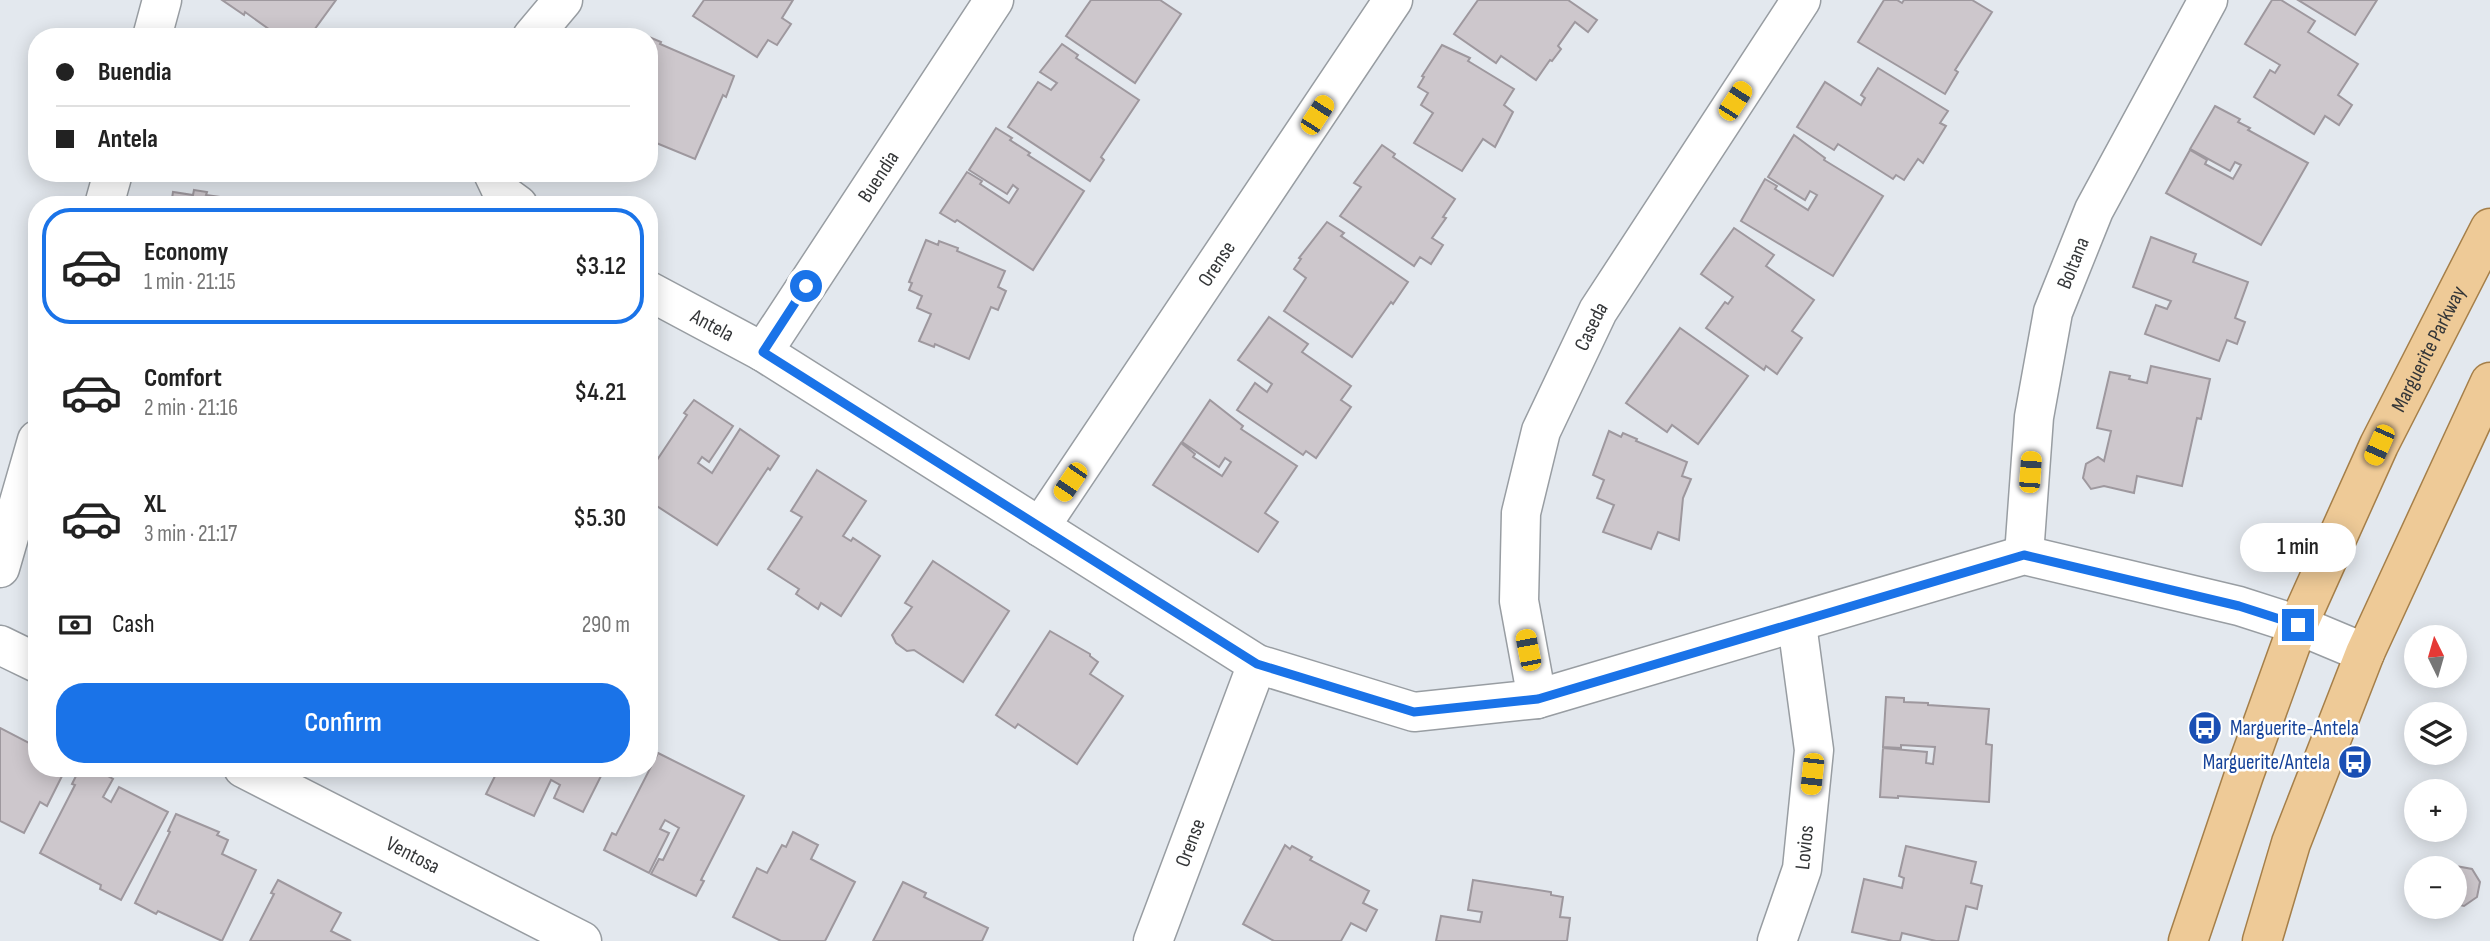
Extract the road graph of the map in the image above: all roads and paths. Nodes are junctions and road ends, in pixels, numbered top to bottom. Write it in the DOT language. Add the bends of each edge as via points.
graph roads {
  1 [pos="162,0"];
  2 [pos="563,0"];
  3 [pos="994,0"];
  4 [pos="1393,0"];
  5 [pos="1801,0"];
  6 [pos="2208,0"];
  7 [pos="154,28"];
  8 [pos="540,28"];
  9 [pos="2490,228"];
  10 [pos="658,296"];
  11 [pos="763,352"];
  12 [pos="2490,382"];
  13 [pos="28,471"];
  14 [pos="1040,527"];
  15 [pos="2024,555"];
  16 [pos="0,568"];
  17 [pos="1797,624"];
  18 [pos="2298,625"];
  19 [pos="0,645"];
  20 [pos="2365,653"];
  21 [pos="28,659"];
  22 [pos="1257,664"];
  23 [pos="1538,699"];
  24 [pos="261,777"];
  25 [pos="582,941"];
  26 [pos="1153,941"];
  27 [pos="1777,941"];
  28 [pos="2188,941"];
  29 [pos="2262,941"];
  1 -- 7 [label="street"];
  2 -- 8 [label="street"];
  3 -- 11 [label="street, Buendia"];
  4 -- 14 [label="street, Orense"];
  5 -- 23 [label="street, Caseda" via="1598,311 1541,431 1521,513 1519,601"];
  6 -- 15 [label="street, Boltana" via="2094,210 2053,312 2034,417"];
  9 -- 18 [label="main road, Marguerite Parkway" via="2379,445"];
  10 -- 11 [label="street, Antela"];
  11 -- 14 [label="street, Antela"];
  12 -- 20 [label="main road"];
  13 -- 16 [label="street"];
  14 -- 22 [label="street, Antela"];
  15 -- 17 [label="street, Antela"];
  15 -- 18 [label="street" via="2239,606"];
  17 -- 23 [label="street, Antela"];
  17 -- 27 [label="street, Lovios" via="1814,750 1802,869"];
  18 -- 20 [label="street"];
  18 -- 28 [label="main road, Marguerite Parkway"];
  19 -- 21 [label="street"];
  20 -- 29 [label="main road" via="2291,843"];
  22 -- 23 [label="street, Antela" via="1414,712"];
  22 -- 26 [label="street, Orense"];
  24 -- 25 [label="street, Ventosa"];
}
